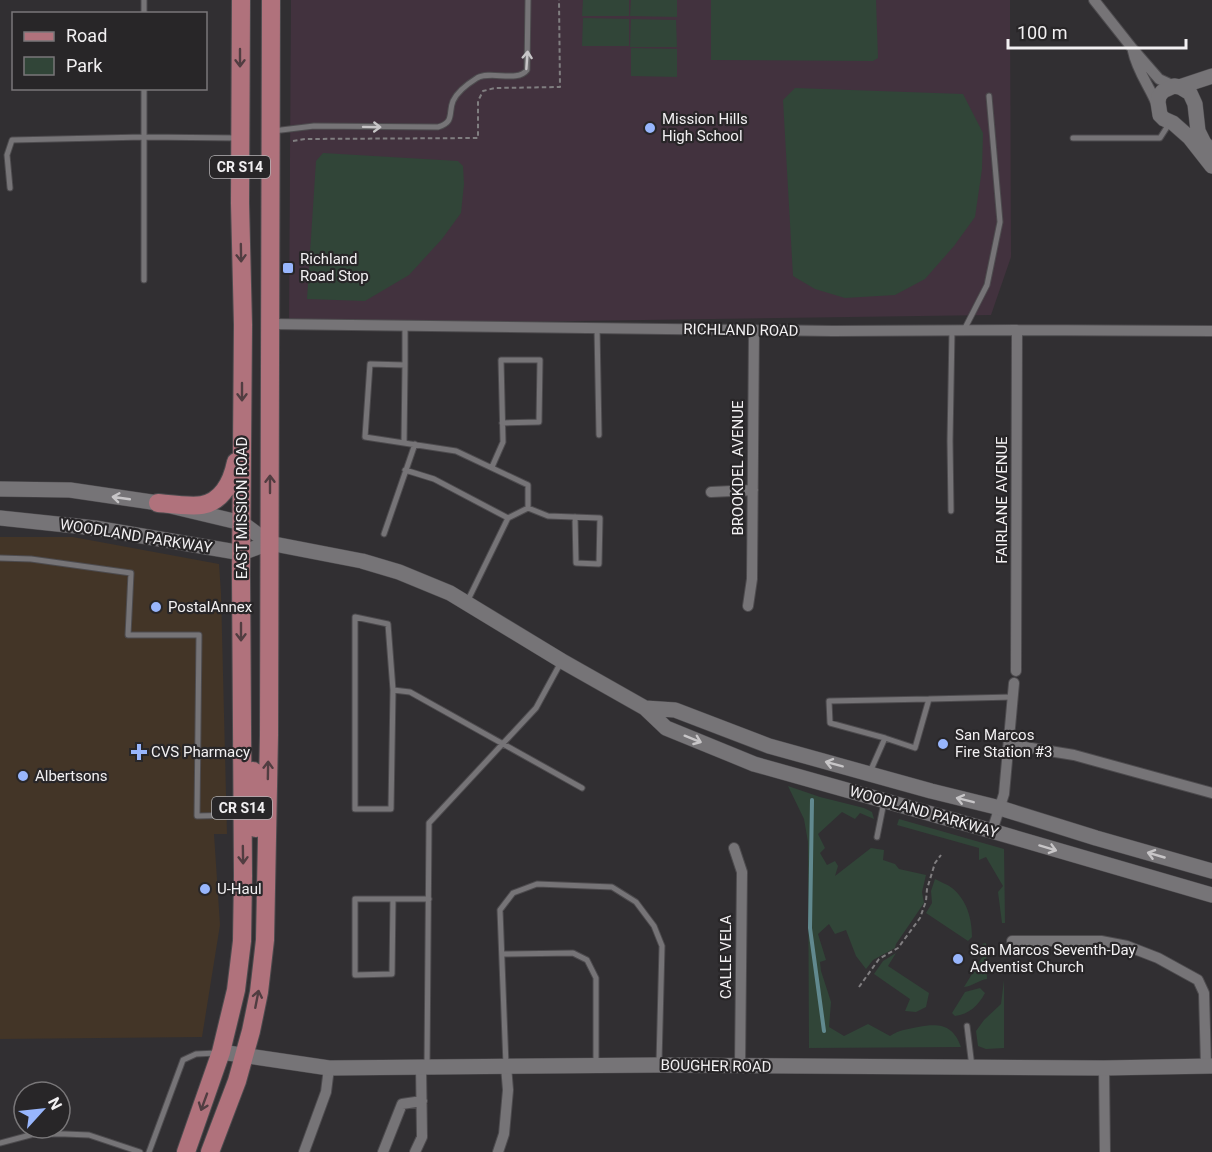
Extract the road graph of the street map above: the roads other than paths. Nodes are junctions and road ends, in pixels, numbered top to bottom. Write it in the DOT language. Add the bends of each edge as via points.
graph roads {
  1 [pos="241,0"];
  2 [pos="271,0"];
  3 [pos="528,0"];
  4 [pos="1094,0"];
  5 [pos="1132,48"];
  6 [pos="1212,77"];
  7 [pos="1177,86"];
  8 [pos="144,90"];
  9 [pos="989,96"];
  10 [pos="1195,105"];
  11 [pos="1157,106"];
  12 [pos="1172,123"];
  13 [pos="270,131"];
  14 [pos="144,137"];
  15 [pos="240,138"];
  16 [pos="1073,138"];
  17 [pos="1212,151"];
  18 [pos="1212,166"];
  19 [pos="10,188"];
  20 [pos="144,280"];
  21 [pos="270,324"];
  22 [pos="405,326"];
  23 [pos="597,328"];
  24 [pos="754,330"];
  25 [pos="952,330"];
  26 [pos="964,330"];
  27 [pos="1017,330"];
  28 [pos="1212,331"];
  29 [pos="405,365"];
  30 [pos="502,423"];
  31 [pos="242,431"];
  32 [pos="599,435"];
  33 [pos="404,442"];
  34 [pos="415,444"];
  35 [pos="492,467"];
  36 [pos="405,471"];
  37 [pos="0,489"];
  38 [pos="753,490"];
  39 [pos="711,492"];
  40 [pos="158,503"];
  41 [pos="528,508"];
  42 [pos="951,511"];
  43 [pos="575,517"];
  44 [pos="0,518"];
  45 [pos="508,518"];
  46 [pos="242,523"];
  47 [pos="384,534"];
  48 [pos="269,543"];
  49 [pos="242,553"];
  50 [pos="0,558"];
  51 [pos="466,603"];
  52 [pos="748,606"];
  53 [pos="562,661"];
  54 [pos="1016,670"];
  55 [pos="1014,683"];
  56 [pos="393,690"];
  57 [pos="1013,698"];
  58 [pos="928,699"];
  59 [pos="645,708"];
  60 [pos="241,713"];
  61 [pos="885,738"];
  62 [pos="503,743"];
  63 [pos="1008,747"];
  64 [pos="869,773"];
  65 [pos="582,788"];
  66 [pos="1212,793"];
  67 [pos="885,801"];
  68 [pos="1000,808"];
  69 [pos="242,815"];
  70 [pos="992,831"];
  71 [pos="877,837"];
  72 [pos="734,848"];
  73 [pos="1212,871"];
  74 [pos="266,891"];
  75 [pos="1212,895"];
  76 [pos="393,899"];
  77 [pos="429,899"];
  78 [pos="1012,941"];
  79 [pos="502,954"];
  80 [pos="967,1026"];
  81 [pos="221,1052"];
  82 [pos="244,1056"];
  83 [pos="596,1065"];
  84 [pos="659,1065"];
  85 [pos="506,1066"];
  86 [pos="1209,1066"];
  87 [pos="424,1067"];
  88 [pos="740,1067"];
  89 [pos="329,1068"];
  90 [pos="972,1068"];
  91 [pos="1104,1068"];
  92 [pos="422,1101"];
  93 [pos="0,1143"];
  94 [pos="140,1152"];
  95 [pos="148,1152"];
  96 [pos="186,1152"];
  97 [pos="210,1152"];
  98 [pos="304,1152"];
  99 [pos="383,1152"];
  100 [pos="415,1152"];
  101 [pos="498,1152"];
  102 [pos="1105,1152"];
  1 -- 15 [label="main road, EAST MISSION ROAD / CR S14, one-way"];
  2 -- 13 [label="main road, EAST MISSION ROAD / CR S14"];
  13 -- 3 [label="lane, one-way" via="314,126 445,125 453,101 479,77 519,76 527,70"];
  4 -- 5 [label="street"];
  5 -- 7 [label="street" via="1160,79"];
  5 -- 11 [label="street"];
  6 -- 7 [label="main road"];
  6 -- 10 [label="main road"];
  7 -- 10 [label="main road" via="1190,93"];
  7 -- 11 [label="main road" via="1163,92"];
  8 -- 14 [label="lane"];
  9 -- 26 [label="lane" via="1000,222 987,285"];
  10 -- 12 [label="main road" via="1189,118"];
  10 -- 17 [label="main road" via="1198,131"];
  11 -- 12 [label="main road" via="1160,114"];
  12 -- 16 [label="lane" via="1160,138"];
  12 -- 18 [label="main road"];
  13 -- 21 [label="main road, EAST MISSION ROAD / CR S14"];
  14 -- 15 [label="lane"];
  14 -- 19 [label="lane" via="12,140 7,155"];
  14 -- 20 [label="lane"];
  15 -- 31 [label="main road, EAST MISSION ROAD / CR S14, one-way"];
  21 -- 22 [label="street, RICHLAND ROAD"];
  48 -- 21 [label="main road, EAST MISSION ROAD / CR S14, one-way"];
  22 -- 23 [label="street, RICHLAND ROAD"];
  22 -- 29 [label="lane"];
  23 -- 24 [label="street, RICHLAND ROAD"];
  23 -- 32 [label="lane"];
  24 -- 25 [label="street, RICHLAND ROAD"];
  24 -- 38 [label="street, BROOKDEL AVENUE"];
  25 -- 26 [label="street, RICHLAND ROAD"];
  25 -- 42 [label="lane"];
  26 -- 27 [label="street, RICHLAND ROAD"];
  27 -- 28 [label="street, RICHLAND ROAD"];
  27 -- 54 [label="street, FAIRLANE AVENUE"];
  29 -- 33 [label="lane"];
  29 -- 33 [label="lane" via="370,364 364,437"];
  30 -- 30 [label="lane" via="501,360 540,360 539,422"];
  30 -- 35 [label="lane" via="502,442"];
  31 -- 40 [label="main road" via="233,474 221,495 202,505"];
  31 -- 46 [label="main road, EAST MISSION ROAD / CR S14"];
  33 -- 34 [label="lane"];
  34 -- 35 [label="lane" via="456,451"];
  34 -- 36 [label="lane"];
  35 -- 41 [label="lane" via="528,484"];
  36 -- 45 [label="lane" via="434,479"];
  36 -- 47 [label="lane"];
  40 -- 37 [label="main road, WOODLAND PARKWAY, one-way" via="70,490"];
  38 -- 39 [label="street"];
  38 -- 52 [label="street, BROOKDEL AVENUE"];
  40 -- 46 [label="main road, WOODLAND PARKWAY"];
  41 -- 43 [label="lane" via="548,516"];
  41 -- 45 [label="lane"];
  43 -- 43 [label="lane" via="600,518 599,564 576,563"];
  44 -- 49 [label="main road, WOODLAND PARKWAY" via="95,528"];
  45 -- 51 [label="lane"];
  46 -- 48 [label="main road, WOODLAND PARKWAY"];
  46 -- 49 [label="main road, EAST MISSION ROAD / CR S14"];
  48 -- 49 [label="main road, WOODLAND PARKWAY"];
  48 -- 51 [label="main road, WOODLAND PARKWAY" via="399,572"];
  74 -- 48 [label="main road, EAST MISSION ROAD / CR S14, one-way"];
  49 -- 60 [label="main road, EAST MISSION ROAD / CR S14, one-way"];
  50 -- 69 [label="lane" via="131,573 128,635 199,635 197,816"];
  51 -- 53 [label="main road, WOODLAND PARKWAY"];
  53 -- 59 [label="main road, WOODLAND PARKWAY"];
  53 -- 62 [label="lane" via="536,708"];
  55 -- 57 [label="street"];
  56 -- 56 [label="lane" via="392,809 355,809 355,617 388,624"];
  56 -- 62 [label="lane" via="410,692"];
  57 -- 58 [label="lane"];
  57 -- 63 [label="street"];
  58 -- 61 [label="lane" via="915,748"];
  58 -- 61 [label="lane" via="829,701 830,723"];
  64 -- 59 [label="main road, WOODLAND PARKWAY, one-way" via="769,746 675,710"];
  59 -- 67 [label="main road, WOODLAND PARKWAY, one-way" via="666,728 754,764"];
  60 -- 69 [label="main road, EAST MISSION ROAD / CR S14"];
  60 -- 74 [label="main road" via="251,717 257,860"];
  61 -- 64 [label="lane"];
  62 -- 65 [label="lane"];
  62 -- 77 [label="lane" via="429,823"];
  63 -- 66 [label="street" via="1074,755"];
  63 -- 68 [label="street"];
  68 -- 64 [label="main road, WOODLAND PARKWAY, one-way"];
  67 -- 70 [label="main road, WOODLAND PARKWAY"];
  67 -- 71 [label="lane"];
  68 -- 70 [label="street"];
  73 -- 68 [label="main road, WOODLAND PARKWAY, one-way"];
  69 -- 81 [label="main road, EAST MISSION ROAD / CR S14, one-way" via="242,941 236,990"];
  70 -- 75 [label="main road, WOODLAND PARKWAY, one-way"];
  72 -- 88 [label="street, CALLE VELA" via="742,872"];
  82 -- 74 [label="main road, EAST MISSION ROAD / CR S14, one-way" via="260,983"];
  76 -- 76 [label="lane" via="355,899 356,975 392,974"];
  76 -- 77 [label="lane"];
  77 -- 87 [label="lane"];
  78 -- 86 [label="street" via="1101,941 1127,946 1198,980 1204,993"];
  79 -- 83 [label="lane" via="573,953 587,960 596,978"];
  79 -- 84 [label="lane" via="500,910 513,893 537,884 612,887 636,902 654,926 662,946"];
  79 -- 85 [label="lane"];
  80 -- 90 [label="lane"];
  81 -- 82 [label="main road, BOUGHER ROAD"];
  81 -- 95 [label="lane" via="196,1054 183,1060"];
  81 -- 96 [label="main road, EAST MISSION ROAD / CR S14, one-way"];
  82 -- 89 [label="main road, BOUGHER ROAD"];
  82 -- 97 [label="main road, EAST MISSION ROAD / CR S14"];
  83 -- 84 [label="main road, BOUGHER ROAD"];
  83 -- 85 [label="main road, BOUGHER ROAD"];
  84 -- 88 [label="main road, BOUGHER ROAD"];
  85 -- 87 [label="main road, BOUGHER ROAD"];
  85 -- 101 [label="street" via="504,1134"];
  86 -- 91 [label="main road, BOUGHER ROAD"];
  87 -- 89 [label="main road, BOUGHER ROAD"];
  87 -- 92 [label="street"];
  88 -- 90 [label="main road, BOUGHER ROAD"];
  89 -- 98 [label="street" via="326,1092"];
  90 -- 91 [label="main road, BOUGHER ROAD"];
  91 -- 102 [label="street"];
  92 -- 99 [label="street" via="402,1104"];
  92 -- 100 [label="street" via="422,1137"];
  93 -- 94 [label="lane" via="34,1134 65,1134 89,1136"];
}
